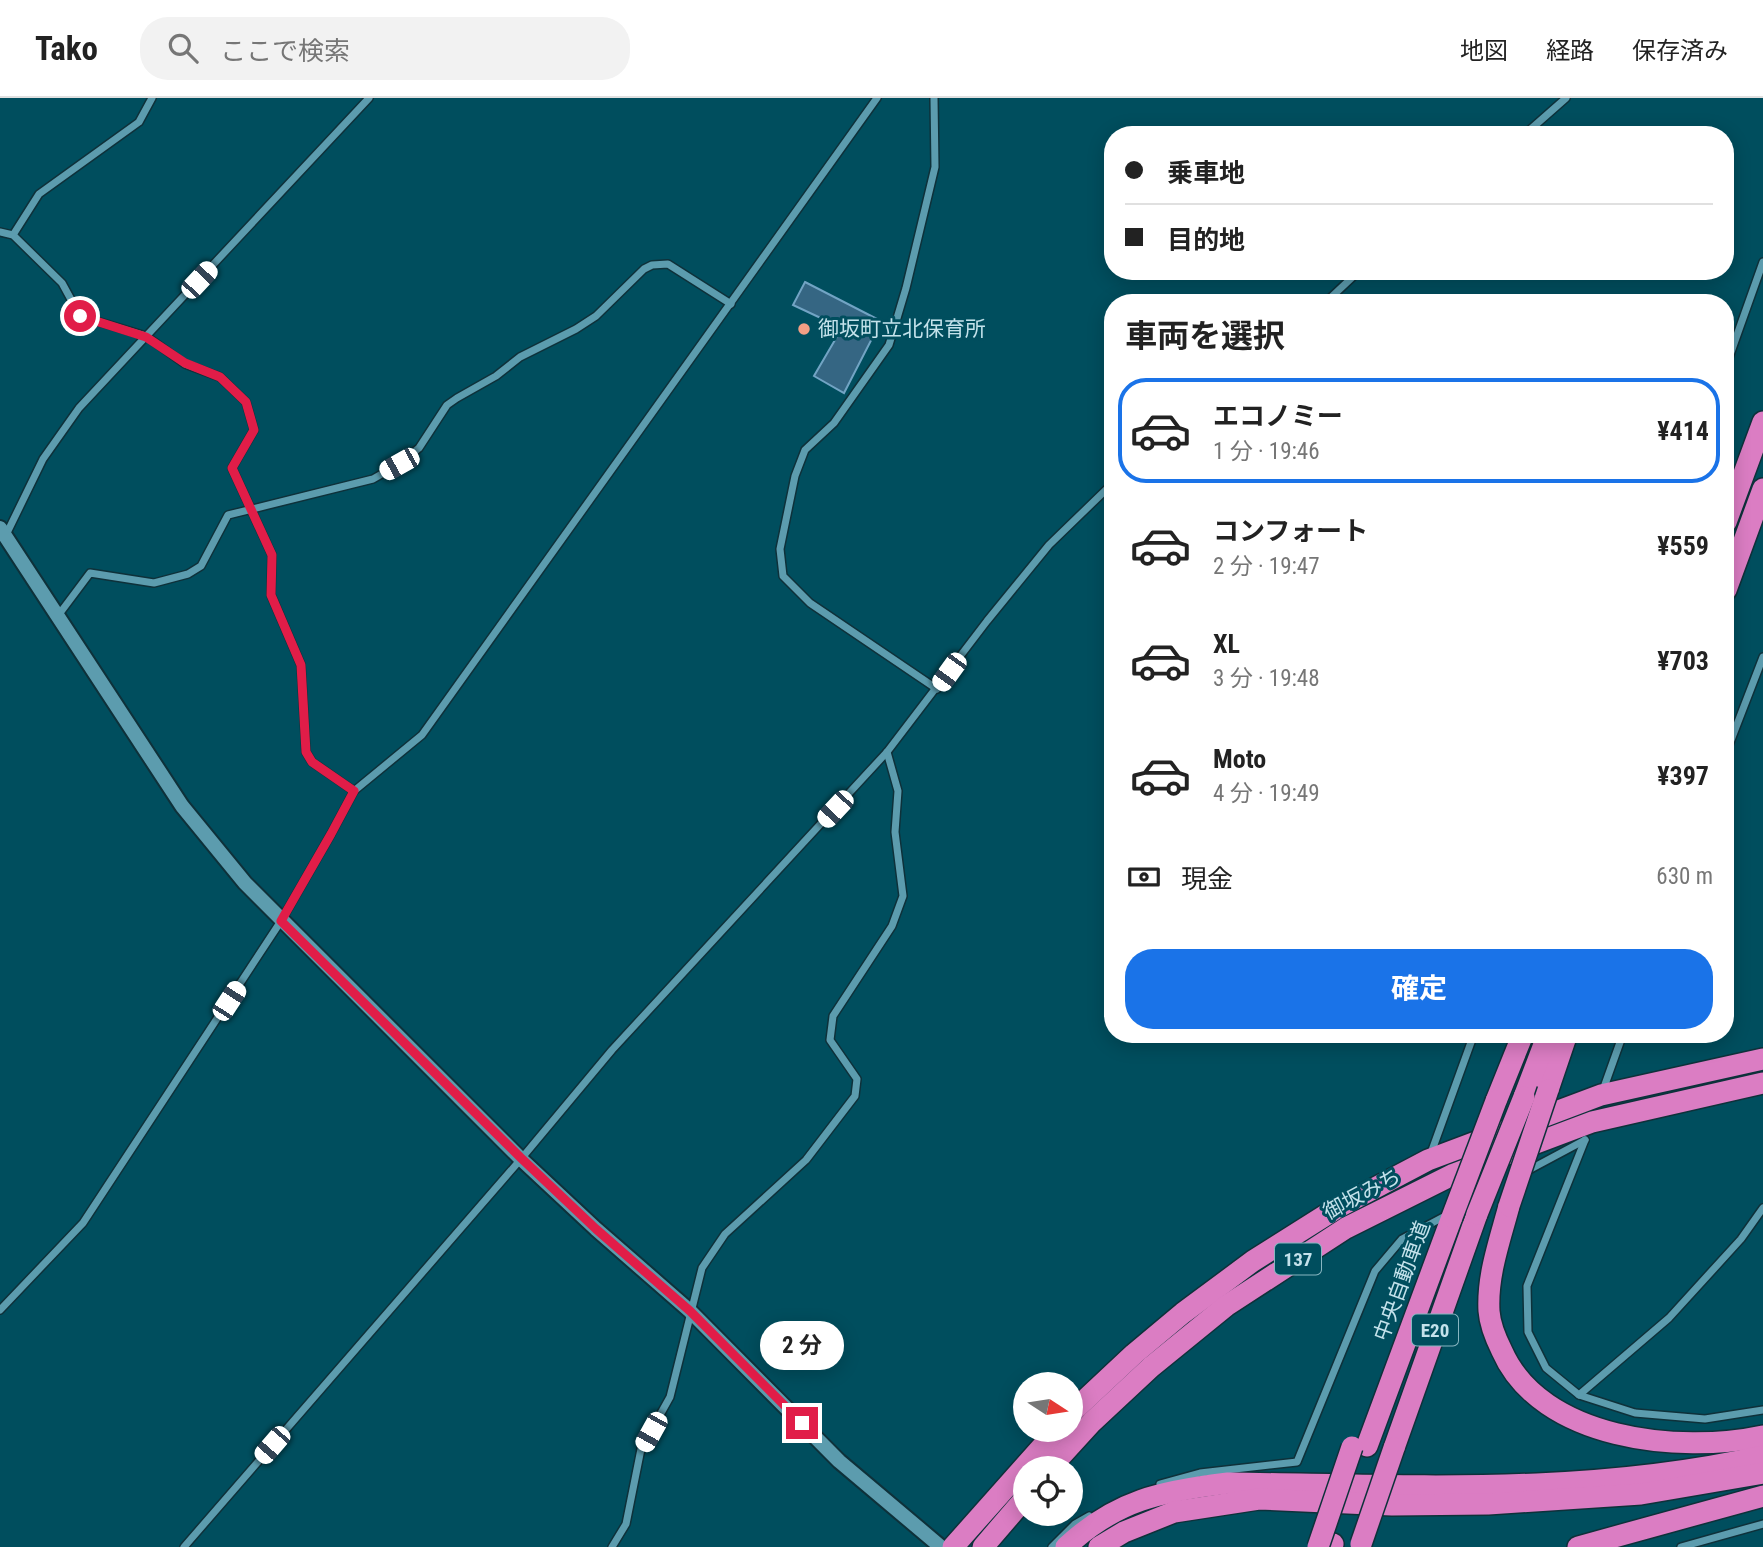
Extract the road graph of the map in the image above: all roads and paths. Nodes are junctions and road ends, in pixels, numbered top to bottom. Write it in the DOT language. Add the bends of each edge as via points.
graph roads {
  1 [pos="152,98"];
  2 [pos="369,98"];
  3 [pos="877,98"];
  4 [pos="934,98"];
  5 [pos="1566,98"];
  6 [pos="1534,126"];
  7 [pos="0,232"];
  8 [pos="13,235"];
  9 [pos="1763,262"];
  10 [pos="1349,280"];
  11 [pos="1335,294"];
  12 [pos="731,304"];
  13 [pos="146,337"];
  14 [pos="1734,344"];
  15 [pos="1763,422"];
  16 [pos="1763,489"];
  17 [pos="1104,493"];
  18 [pos="1734,500"];
  19 [pos="250,509"];
  20 [pos="2,535"];
  21 [pos="1734,568"];
  22 [pos="57,617"];
  23 [pos="1763,657"];
  24 [pos="937,689"];
  25 [pos="1734,732"];
  26 [pos="887,752"];
  27 [pos="354,791"];
  28 [pos="281,921"];
  29 [pos="1471,1043"];
  30 [pos="1519,1043"];
  31 [pos="1545,1043"];
  32 [pos="1564,1043"];
  33 [pos="1620,1043"];
  34 [pos="1763,1059"];
  35 [pos="1761,1084"];
  36 [pos="1601,1096"];
  37 [pos="1588,1131"];
  38 [pos="521,1158"];
  39 [pos="1428,1160"];
  40 [pos="1512,1180"];
  41 [pos="1500,1186"];
  42 [pos="1763,1208"];
  43 [pos="1467,1209"];
  44 [pos="0,1310"];
  45 [pos="690,1311"];
  46 [pos="1578,1395"];
  47 [pos="1083,1402"];
  48 [pos="1763,1410"];
  49 [pos="1763,1436"];
  50 [pos="1046,1442"];
  51 [pos="1061,1456"];
  52 [pos="1763,1456"];
  53 [pos="1763,1473"];
  54 [pos="1148,1488"];
  55 [pos="1763,1496"];
  56 [pos="1123,1498"];
  57 [pos="1013,1512"];
  58 [pos="1763,1524"];
  59 [pos="1361,1545"];
  60 [pos="1328,1546"];
  61 [pos="184,1547"];
  62 [pos="611,1547"];
  63 [pos="941,1547"];
  64 [pos="953,1547"];
  65 [pos="983,1547"];
  66 [pos="1052,1547"];
  67 [pos="1066,1547"];
  68 [pos="1099,1547"];
  69 [pos="1578,1547"];
  70 [pos="1681,1547"];
  1 -- 8 [label="street" via="139,122 39,194"];
  2 -- 13 [label="street"];
  3 -- 12 [label="street"];
  4 -- 24 [label="street" via="935,167 889,345 834,423 805,450 780,549 783,576 810,603"];
  5 -- 6 [label="street"];
  7 -- 8 [label="street"];
  8 -- 13 [label="street" via="62,283 80,316"];
  9 -- 14 [label="street"];
  10 -- 11 [label="street"];
  12 -- 19 [label="street" via="668,264 652,265 596,316 447,405 419,448 399,464 373,479"];
  12 -- 27 [label="street" via="422,735"];
  13 -- 19 [label="street" via="185,363 220,377 246,402 254,430 232,468"];
  13 -- 20 [label="street" via="72,418 43,459"];
  15 -- 18 [label="highway"];
  16 -- 21 [label="highway"];
  17 -- 24 [label="street" via="1049,545"];
  19 -- 22 [label="street" via="228,515 201,566 188,574 154,583 90,573"];
  19 -- 27 [label="street" via="272,555 271,595 301,665 306,752 312,762"];
  20 -- 22 [label="street"];
  22 -- 28 [label="street" via="182,806"];
  23 -- 25 [label="street"];
  24 -- 26 [label="street"];
  26 -- 38 [label="street" via="612,1050"];
  26 -- 45 [label="street" via="898,791 895,832 904,896 892,926 833,1016 830,1040 857,1079 855,1096 806,1160 725,1234 702,1268"];
  27 -- 28 [label="street"];
  28 -- 38 [label="street"];
  28 -- 44 [label="street" via="83,1223"];
  29 -- 39 [label="street"];
  30 -- 43 [label="highway, 中央自動車道 / E20, bridge" via="1496,1101"];
  31 -- 43 [label="highway, 中央自動車道 / E20, bridge" via="1524,1097"];
  32 -- 49 [label="highway, bridge" via="1494,1259 1489,1312 1507,1363 1521,1382 1563,1414 1617,1433 1680,1443"];
  33 -- 36 [label="street"];
  34 -- 36 [label="highway, 御坂みち / 137"];
  35 -- 37 [label="highway, 御坂みち / 137"];
  36 -- 37 [label="street"];
  36 -- 39 [label="highway, 御坂みち / 137"];
  37 -- 40 [label="street"];
  37 -- 46 [label="street" via="1527,1286 1528,1332 1546,1368"];
  37 -- 51 [label="highway, 御坂みち / 137" via="1454,1174 1346,1228 1226,1306 1151,1367"];
  38 -- 45 [label="street"];
  38 -- 61 [label="street"];
  39 -- 47 [label="highway, 御坂みち / 137" via="1337,1208 1253,1261 1183,1312"];
  41 -- 43 [label="street"];
  42 -- 46 [label="street" via="1670,1318"];
  43 -- 54 [label="street" via="1402,1239 1376,1271 1297,1462 1200,1474"];
  43 -- 59 [label="highway, 中央自動車道 / E20, bridge"];
  43 -- 60 [label="highway, 中央自動車道 / E20" via="1360,1446"];
  45 -- 62 [label="street" via="670,1397 641,1449 625,1524"];
  45 -- 63 [label="street" via="839,1461"];
  46 -- 48 [label="street" via="1635,1413 1705,1419"];
  50 -- 64 [label="highway"];
  52 -- 67 [label="highway" via="1662,1475 1570,1484 1228,1483 1196,1487 1159,1493 1106,1514"];
  53 -- 68 [label="highway" via="1641,1494 1515,1503 1392,1505 1259,1499 1174,1512"];
  55 -- 69 [label="highway"];
  56 -- 66 [label="street" via="1075,1524"];
  57 -- 65 [label="highway"];
  58 -- 70 [label="street"];
}
